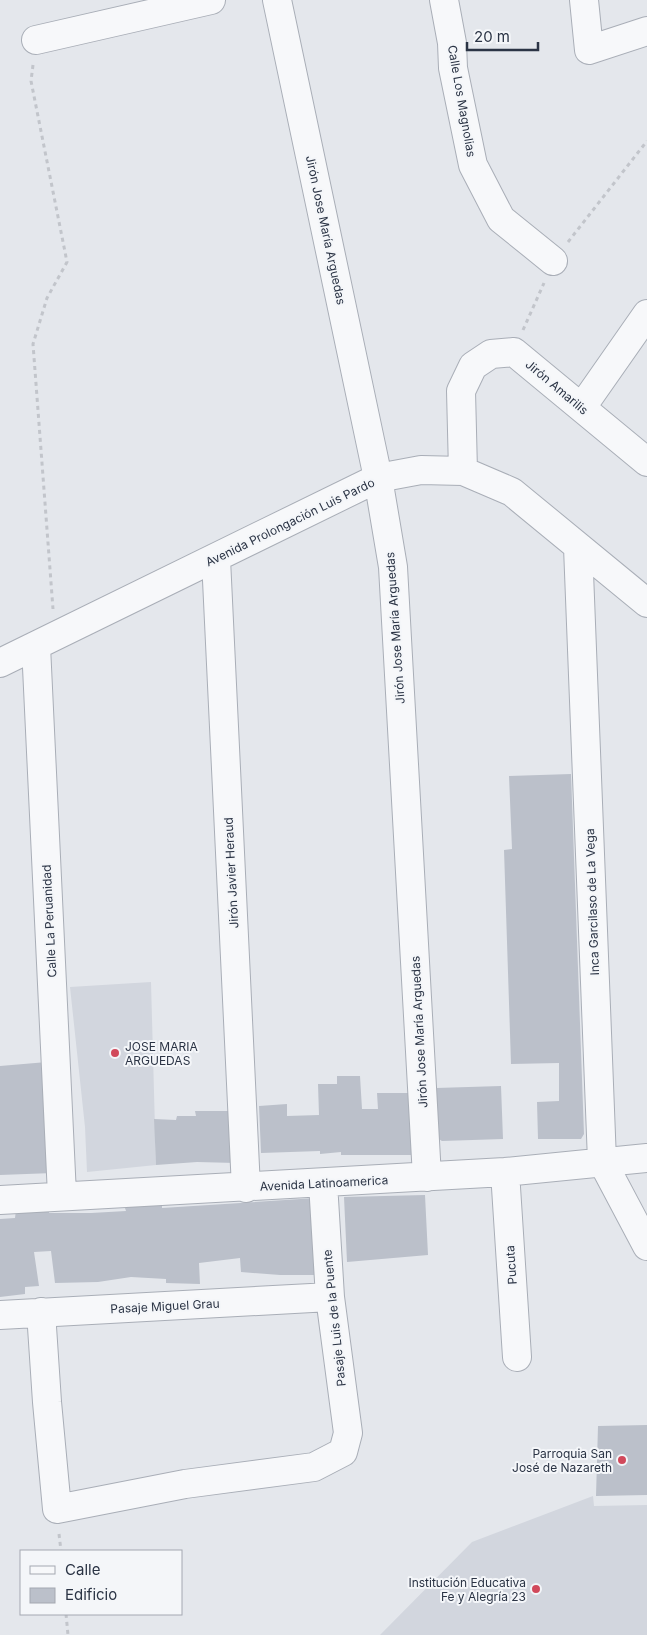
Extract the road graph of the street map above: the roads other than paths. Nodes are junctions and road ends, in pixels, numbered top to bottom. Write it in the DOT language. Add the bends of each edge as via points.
graph roads {
  1 [pos="277,0"];
  2 [pos="444,0"];
  3 [pos="584,0"];
  4 [pos="197,2"];
  5 [pos="647,31"];
  6 [pos="36,40"];
  7 [pos="553,261"];
  8 [pos="647,314"];
  9 [pos="582,408"];
  10 [pos="647,462"];
  11 [pos="463,471"];
  12 [pos="378,478"];
  13 [pos="578,547"];
  14 [pos="216,559"];
  15 [pos="647,603"];
  16 [pos="45,642"];
  17 [pos="0,663"];
  18 [pos="647,1158"];
  19 [pos="602,1161"];
  20 [pos="505,1172"];
  21 [pos="427,1177"];
  22 [pos="323,1183"];
  23 [pos="246,1188"];
  24 [pos="62,1196"];
  25 [pos="0,1200"];
  26 [pos="647,1246"];
  27 [pos="330,1297"];
  28 [pos="41,1312"];
  29 [pos="0,1315"];
  30 [pos="517,1357"];
  1 -- 12 [label="street, Jirón Jose María Arguedas"];
  2 -- 7 [label="street, Calle Los Magnolias" via="473,165 501,219"];
  3 -- 5 [label="street" via="589,50"];
  4 -- 6 [label="street"];
  8 -- 9 [label="street"];
  9 -- 10 [label="street, Jirón Amarilis"];
  9 -- 11 [label="street, Jirón Amarilis" via="514,352 491,354 473,366 461,391"];
  11 -- 12 [label="street, Avenida Prolongación Luis Pardo" via="421,470"];
  11 -- 13 [label="street, Avenida Prolongación Luis Pardo" via="512,492"];
  12 -- 14 [label="street, Avenida Prolongación Luis Pardo"];
  12 -- 21 [label="street, Jirón Jose María Arguedas" via="393,567"];
  13 -- 15 [label="street, Avenida Prolongación Luis Pardo"];
  13 -- 19 [label="street, Inca Garcilaso de La Vega"];
  14 -- 16 [label="street, Avenida Prolongación Luis Pardo"];
  14 -- 23 [label="street, Jirón Javier Heraud"];
  16 -- 17 [label="street, Avenida Prolongación Luis Pardo"];
  16 -- 24 [label="street, Calle La Peruanidad"];
  18 -- 19 [label="street, Avenida Latinoamerica"];
  19 -- 20 [label="street, Avenida Latinoamerica"];
  19 -- 26 [label="street, Inca Garcilaso de La Vega"];
  20 -- 21 [label="street, Avenida Latinoamerica"];
  20 -- 30 [label="street, Pucuta"];
  21 -- 22 [label="street, Avenida Latinoamerica"];
  22 -- 23 [label="street, Avenida Latinoamerica"];
  22 -- 27 [label="street, Pasaje Luis de la Puente"];
  23 -- 24 [label="street, Avenida Latinoamerica"];
  24 -- 25 [label="street, Avenida Latinoamerica"];
  27 -- 28 [label="street, Pasaje Miguel Grau"];
  27 -- 28 [label="street, Pasaje Luis de la Puente" via="348,1433 342,1452 314,1467 185,1484 57,1509"];
  28 -- 29 [label="street, Pasaje Miguel Grau"];
}
